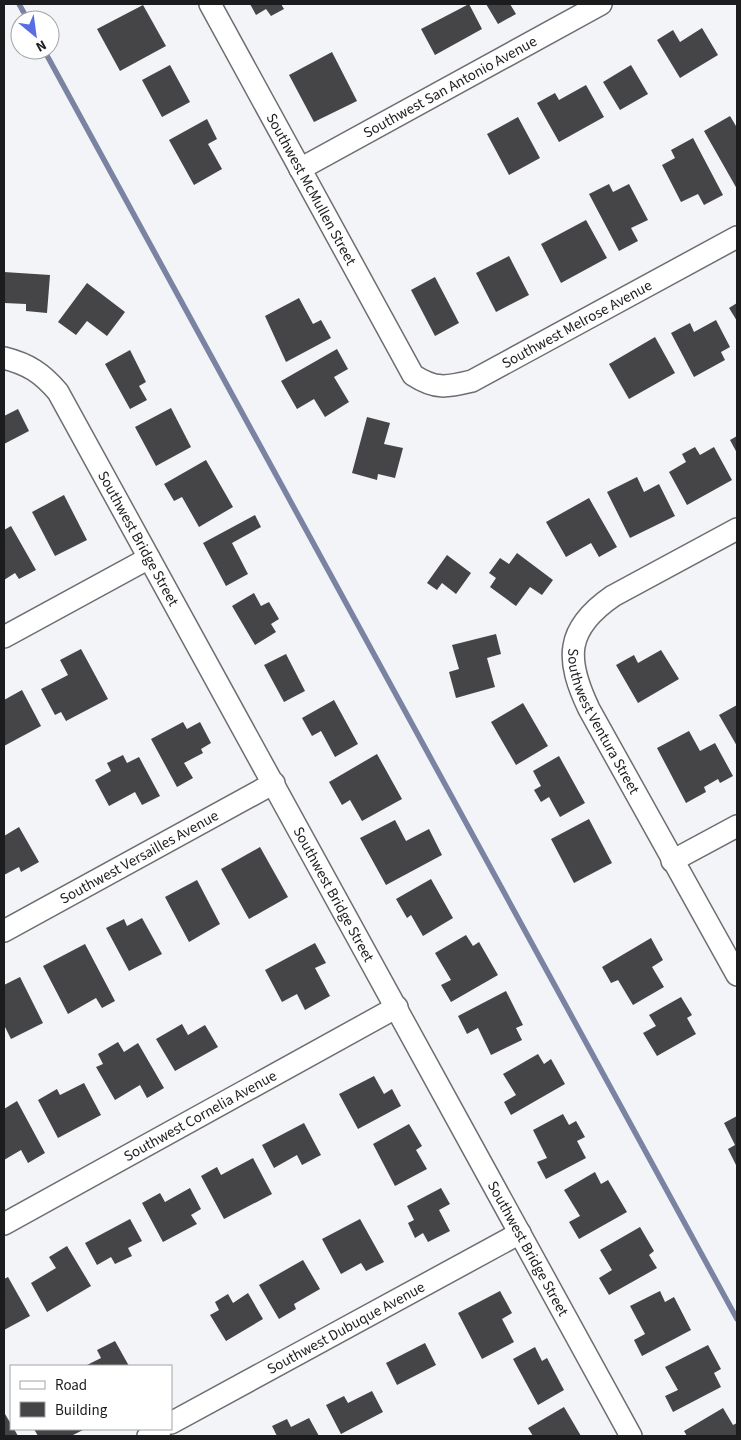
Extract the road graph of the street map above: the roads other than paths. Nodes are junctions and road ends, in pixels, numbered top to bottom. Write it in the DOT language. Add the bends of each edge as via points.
graph roads {
  1 [pos="210,4"];
  2 [pos="600,4"];
  3 [pos="300,169"];
  4 [pos="737,237"];
  5 [pos="14,361"];
  6 [pos="413,375"];
  7 [pos="737,529"];
  8 [pos="149,558"];
  9 [pos="4,637"];
  10 [pos="274,783"];
  11 [pos="737,826"];
  12 [pos="672,862"];
  13 [pos="4,931"];
  14 [pos="737,975"];
  15 [pos="396,1007"];
  16 [pos="4,1224"];
  17 [pos="520,1233"];
  18 [pos="172,1422"];
  19 [pos="159,1430"];
  20 [pos="148,1436"];
  21 [pos="631,1436"];
  1 -- 3 [label="street, Southwest McMullen Street"];
  2 -- 3 [label="street, Southwest San Antonio Avenue"];
  3 -- 6 [label="street, Southwest McMullen Street"];
  4 -- 6 [label="street, Southwest Melrose Avenue" via="472,382 442,388"];
  5 -- 8 [label="street, Southwest Bridge Street" via="43,375 58,392"];
  7 -- 12 [label="street, Southwest Ventura Street" via="597,607 577,635 573,649 573,669 578,687"];
  8 -- 9 [label="street"];
  8 -- 10 [label="street, Southwest Bridge Street"];
  10 -- 13 [label="street, Southwest Versailles Avenue"];
  10 -- 15 [label="street, Southwest Bridge Street"];
  11 -- 12 [label="street"];
  12 -- 14 [label="street, Southwest Ventura Street"];
  15 -- 16 [label="street, Southwest Cornelia Avenue"];
  15 -- 17 [label="street, Southwest Bridge Street"];
  17 -- 18 [label="street, Southwest Dubuque Avenue"];
  17 -- 21 [label="street, Southwest Bridge Street"];
  19 -- 20 [label="street"];
}
